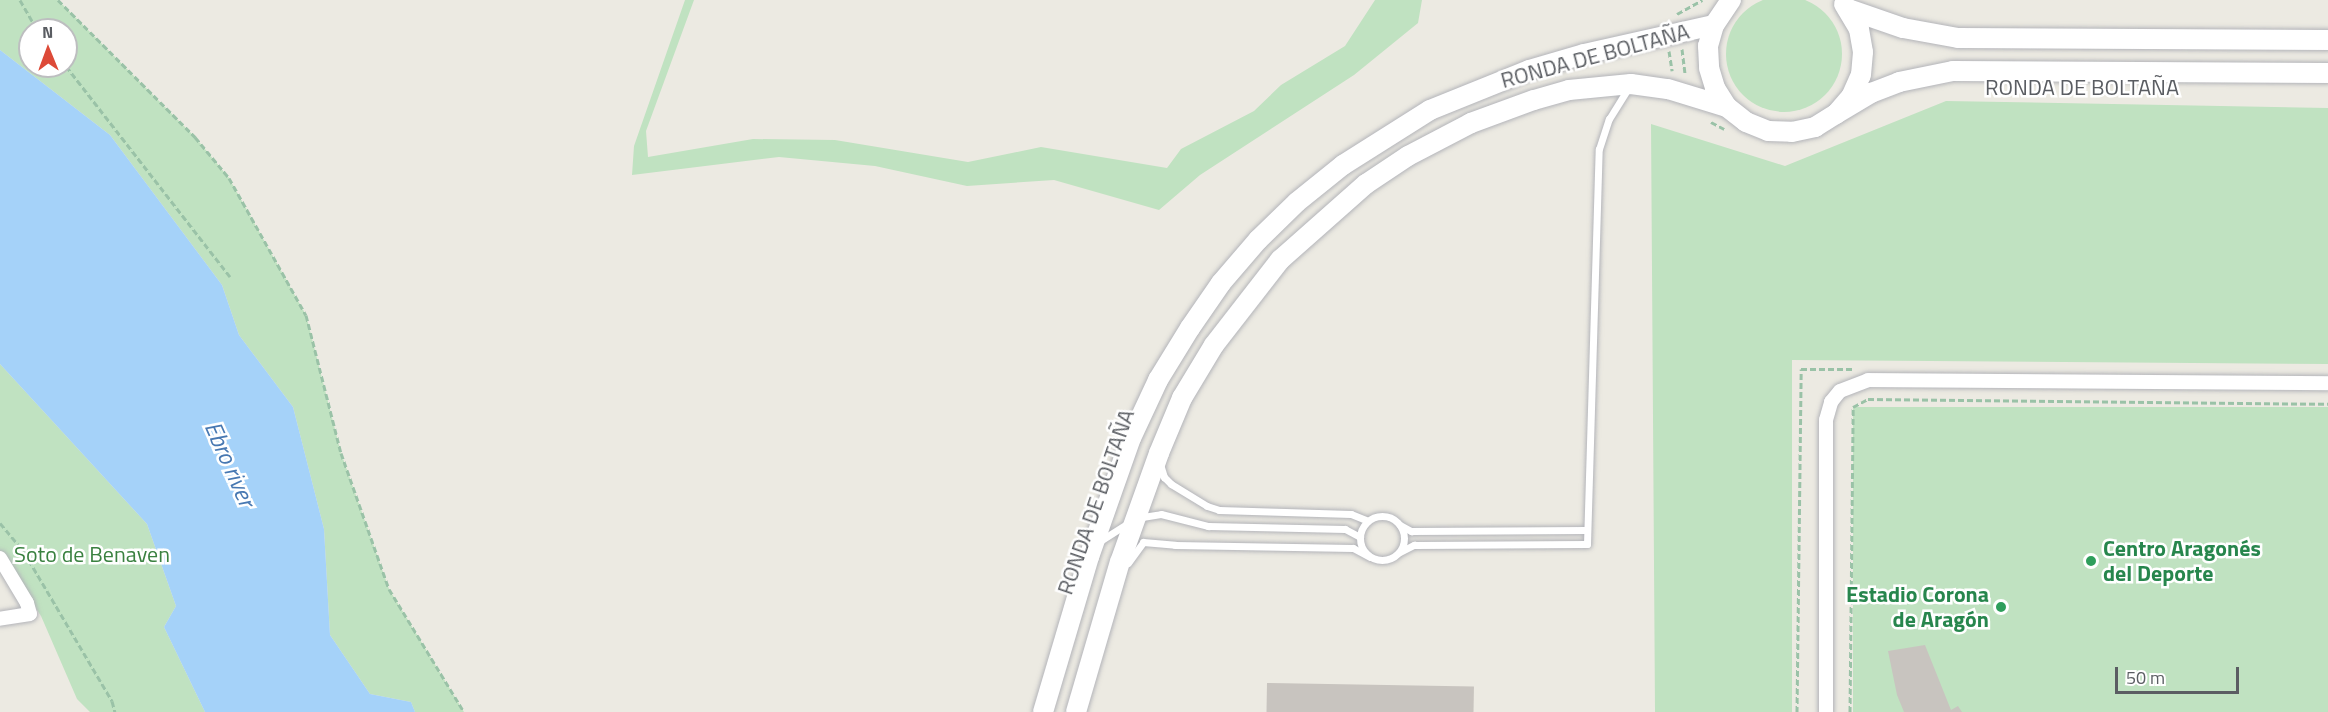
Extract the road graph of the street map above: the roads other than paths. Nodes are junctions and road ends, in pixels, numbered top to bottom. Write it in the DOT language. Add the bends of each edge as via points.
graph roads {
  1 [pos="1731,0"];
  2 [pos="1844,4"];
  3 [pos="1714,25"];
  4 [pos="2328,40"];
  5 [pos="2328,73"];
  6 [pos="1631,84"];
  7 [pos="1727,107"];
  8 [pos="1836,114"];
  9 [pos="2328,383"];
  10 [pos="1159,453"];
  11 [pos="1136,518"];
  12 [pos="1368,521"];
  13 [pos="1400,525"];
  14 [pos="1587,531"];
  15 [pos="1360,537"];
  16 [pos="1091,549"];
  17 [pos="1400,552"];
  18 [pos="1370,557"];
  19 [pos="0,558"];
  20 [pos="1114,583"];
  21 [pos="0,619"];
  22 [pos="1043,712"];
  23 [pos="1076,712"];
  24 [pos="1827,712"];
  1 -- 3 [label="main road, RONDA DE BOLTAÑA"];
  2 -- 4 [label="main road, RONDA DE BOLTAÑA" via="1903,28 1958,38"];
  2 -- 8 [label="main road, RONDA DE BOLTAÑA" via="1859,29 1863,52 1861,75 1851,97"];
  3 -- 7 [label="main road, RONDA DE BOLTAÑA" via="1708,46 1709,68"];
  3 -- 16 [label="main road, RONDA DE BOLTAÑA" via="1671,28 1529,70 1430,110 1342,165 1297,202 1221,283 1174,354 1131,438"];
  5 -- 8 [label="main road, RONDA DE BOLTAÑA" via="1953,71 1899,82"];
  6 -- 7 [label="main road, RONDA DE BOLTAÑA" via="1674,91"];
  6 -- 10 [label="main road, RONDA DE BOLTAÑA" via="1569,90 1471,123 1408,156 1366,184 1280,260 1214,345 1182,398"];
  6 -- 14 [label="lane" via="1609,119 1599,149"];
  7 -- 8 [label="main road, RONDA DE BOLTAÑA" via="1746,122 1768,130 1792,132 1815,127"];
  9 -- 24 [label="street" via="1868,380 1840,391 1831,402 1826,420"];
  10 -- 11 [label="main road, RONDA DE BOLTAÑA"];
  10 -- 12 [label="lane" via="1164,477 1182,493 1219,510 1351,514"];
  11 -- 15 [label="lane" via="1161,514 1208,526 1345,530"];
  11 -- 16 [label="lane"];
  11 -- 20 [label="main road, RONDA DE BOLTAÑA"];
  12 -- 13 [label="lane" via="1385,516"];
  12 -- 15 [label="lane"];
  13 -- 14 [label="lane" via="1411,531"];
  13 -- 17 [label="lane" via="1405,538"];
  14 -- 17 [label="lane" via="1587,544 1414,545"];
  15 -- 18 [label="lane" via="1362,549"];
  16 -- 22 [label="main road, RONDA DE BOLTAÑA"];
  17 -- 18 [label="lane" via="1384,561"];
  18 -- 20 [label="lane" via="1353,548 1143,542"];
  19 -- 21 [label="street" via="30,614"];
  20 -- 23 [label="main road, RONDA DE BOLTAÑA"];
}
